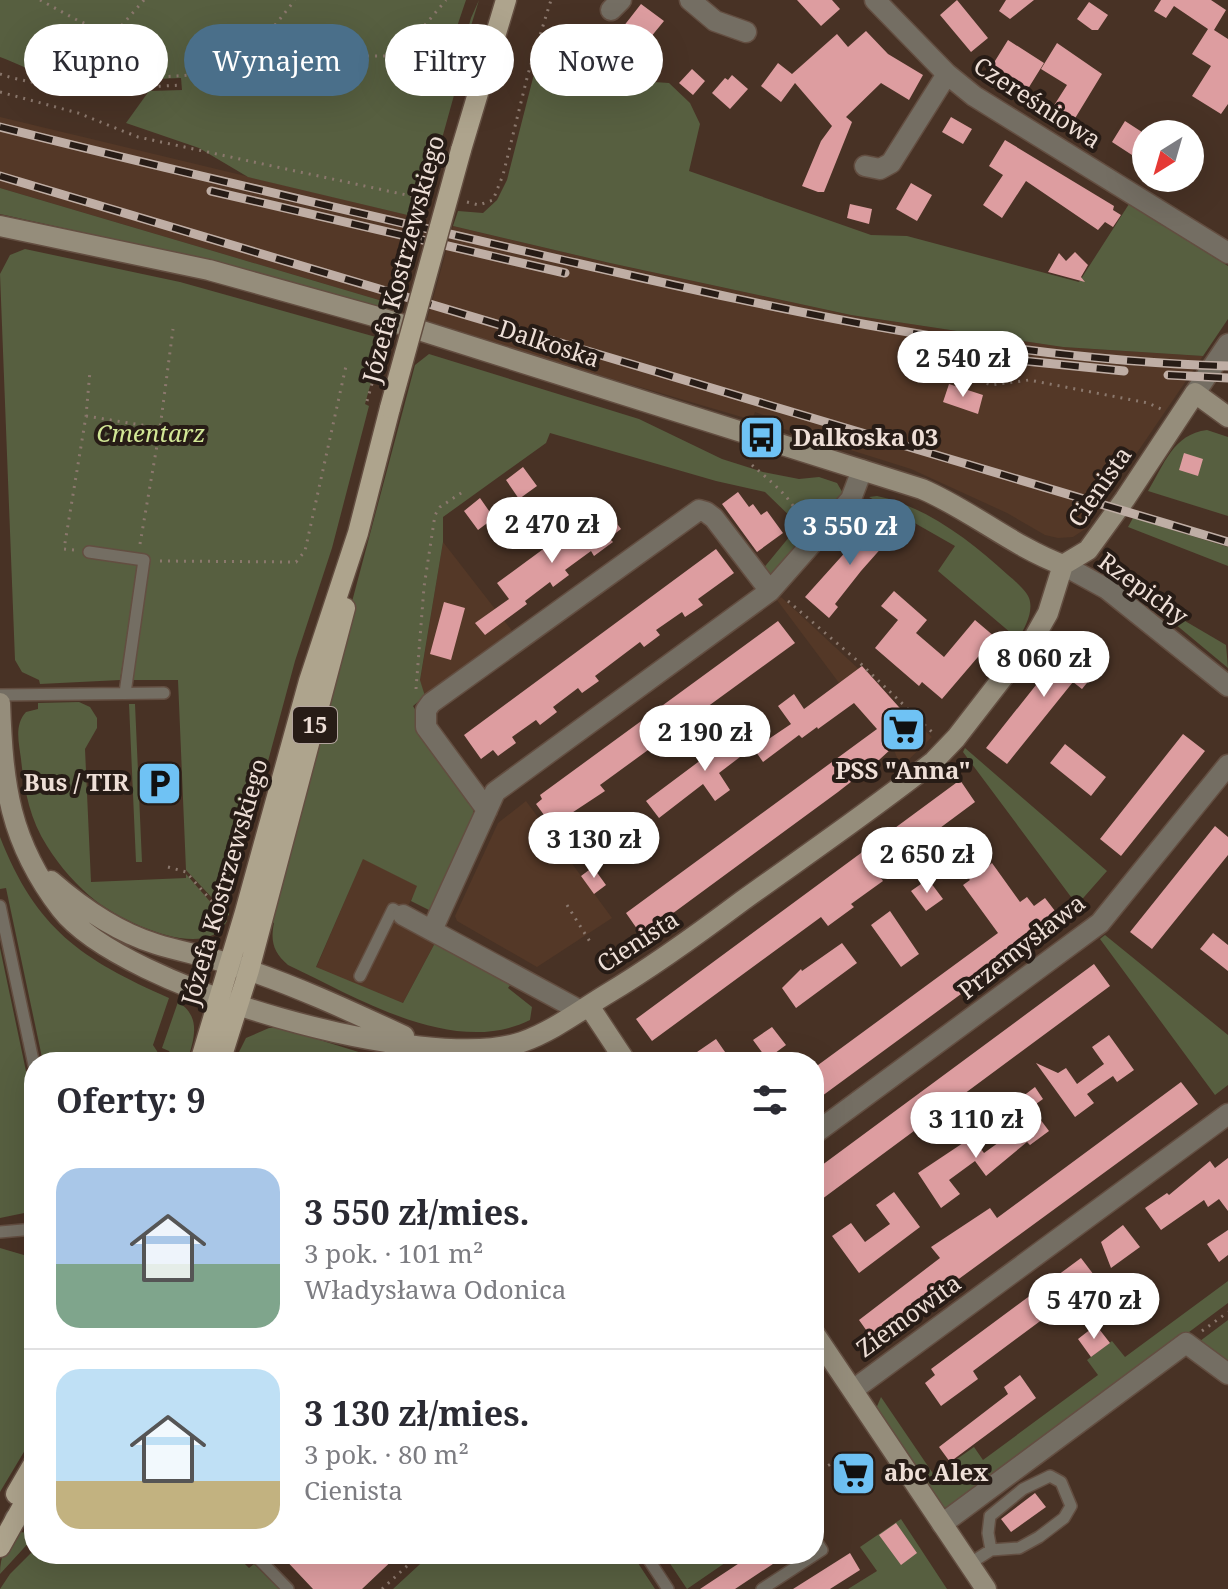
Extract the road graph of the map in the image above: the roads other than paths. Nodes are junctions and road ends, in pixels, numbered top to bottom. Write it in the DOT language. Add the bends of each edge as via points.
graph roads {
  1 [pos="506,0"];
  2 [pos="690,0"];
  3 [pos="875,0"];
  4 [pos="746,32"];
  5 [pos="947,74"];
  6 [pos="865,166"];
  7 [pos="0,226"];
  8 [pos="1228,253"];
  9 [pos="1228,344"];
  10 [pos="1195,393"];
  11 [pos="1228,417"];
  12 [pos="862,470"];
  13 [pos="89,552"];
  14 [pos="1063,565"];
  15 [pos="775,592"];
  16 [pos="1228,686"];
  17 [pos="125,693"];
  18 [pos="164,693"];
  19 [pos="0,695"];
  20 [pos="0,703"];
  21 [pos="1228,765"];
  22 [pos="487,810"];
  23 [pos="33,865"];
  24 [pos="0,906"];
  25 [pos="403,915"];
  26 [pos="432,930"];
  27 [pos="239,967"];
  28 [pos="360,976"];
  29 [pos="229,1002"];
  30 [pos="585,1008"];
  31 [pos="427,1047"];
  32 [pos="31,1052"];
  33 [pos="205,1052"];
  34 [pos="222,1052"];
  35 [pos="475,1052"];
  36 [pos="500,1052"];
  37 [pos="618,1052"];
  38 [pos="1228,1114"];
  39 [pos="824,1127"];
  40 [pos="24,1230"];
  41 [pos="0,1232"];
  42 [pos="824,1350"];
  43 [pos="1228,1374"];
  44 [pos="853,1390"];
  45 [pos="24,1493"];
  46 [pos="16,1517"];
  47 [pos="942,1524"];
  48 [pos="0,1547"];
  49 [pos="991,1550"];
  50 [pos="264,1564"];
  51 [pos="652,1564"];
  52 [pos="800,1564"];
  53 [pos="969,1564"];
  54 [pos="288,1589"];
  55 [pos="668,1589"];
  56 [pos="762,1589"];
  57 [pos="986,1589"];
  1 -- 27 [label="main road, Józefa Kostrzewskiego / 15, bridge" via="390,408 326,685"];
  2 -- 4 [label="street" via="715,21"];
  3 -- 5 [label="street, Czereśniowa"];
  5 -- 6 [label="street" via="891,163 880,169"];
  5 -- 8 [label="street, Czereśniowa" via="974,96"];
  7 -- 12 [label="street, Dalkoska" via="209,270 381,318"];
  9 -- 10 [label="street"];
  10 -- 11 [label="street"];
  10 -- 14 [label="street, Cienista" via="1088,550"];
  12 -- 14 [label="street, Dalkoska" via="947,500 1032,554"];
  12 -- 15 [label="street" via="851,499"];
  13 -- 17 [label="lane" via="140,560"];
  14 -- 16 [label="street, Rzepichy" via="1107,589"];
  14 -- 30 [label="street, Cienista" via="1035,636 934,761 654,966"];
  15 -- 22 [label="street" via="495,792"];
  15 -- 22 [label="street" via="714,518 699,510 431,703 426,727"];
  17 -- 18 [label="lane"];
  17 -- 19 [label="lane"];
  20 -- 23 [label="street, Cienista" via="8,801"];
  21 -- 39 [label="street, Przemysława" via="1100,923"];
  22 -- 26 [label="street"];
  23 -- 27 [label="street, Cienista" via="71,898 122,930"];
  23 -- 29 [label="street, Cienista" via="62,911 89,935 140,966"];
  24 -- 32 [label="lane"];
  25 -- 26 [label="street"];
  25 -- 28 [label="lane" via="393,909"];
  26 -- 30 [label="street"];
  27 -- 29 [label="main road, Józefa Kostrzewskiego / 15"];
  27 -- 31 [label="street, Cienista"];
  29 -- 31 [label="street, Cienista" via="337,1033"];
  29 -- 33 [label="main road, Józefa Kostrzewskiego / 15"];
  29 -- 34 [label="main road, Józefa Kostrzewskiego / 15"];
  30 -- 36 [label="street, Cienista"];
  30 -- 37 [label="street"];
  31 -- 35 [label="street, Cienista"];
  38 -- 44 [label="street, Ziemowita"];
  40 -- 41 [label="lane"];
  42 -- 44 [label="street"];
  43 -- 47 [label="street" via="1186,1343"];
  44 -- 47 [label="street"];
  45 -- 46 [label="main road"];
  46 -- 48 [label="main road"];
  47 -- 53 [label="street"];
  49 -- 49 [label="lane" via="1019,1548 1064,1518 1071,1506 1061,1482 1050,1476 1023,1489 990,1516"];
  49 -- 53 [label="lane"];
  50 -- 54 [label="lane"];
  51 -- 55 [label="lane"];
  52 -- 56 [label="lane"];
  53 -- 57 [label="street"];
}
